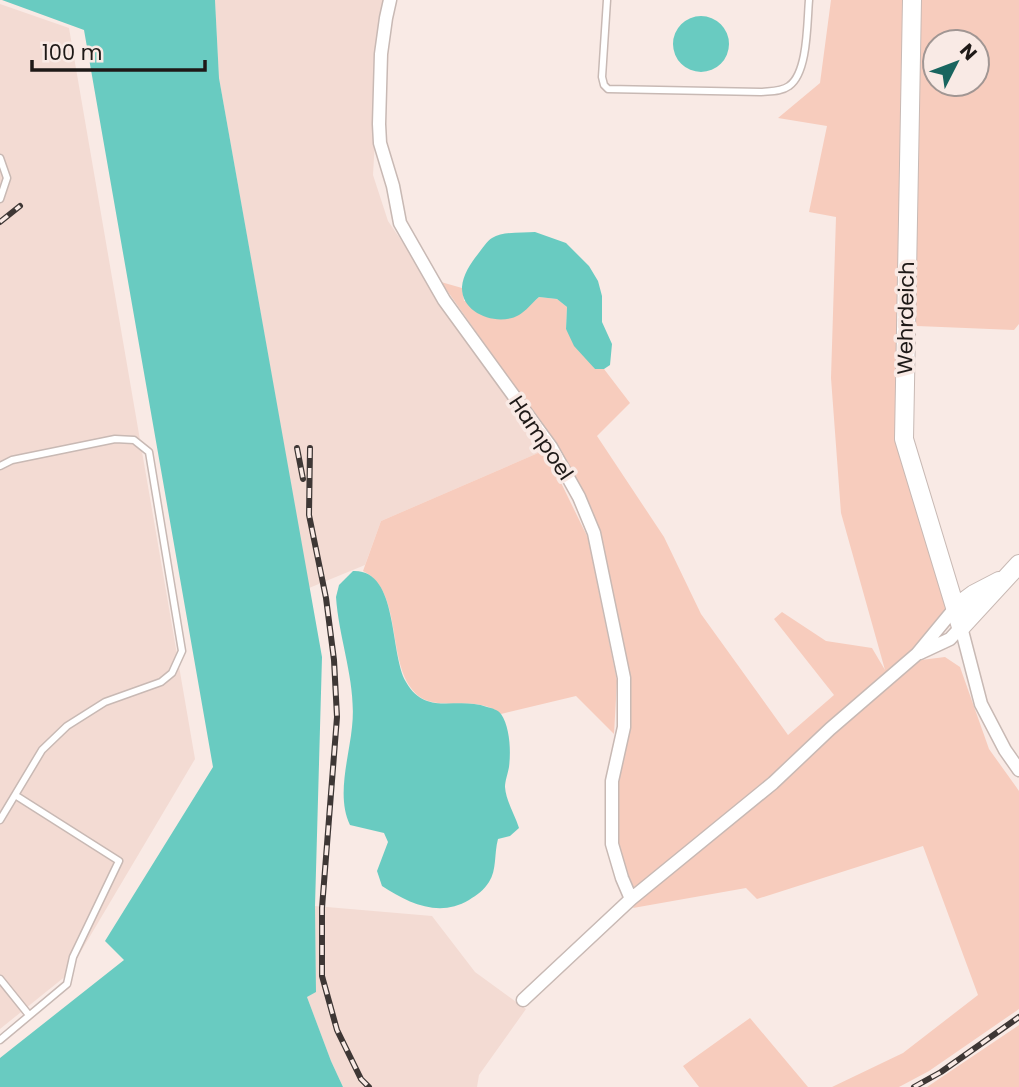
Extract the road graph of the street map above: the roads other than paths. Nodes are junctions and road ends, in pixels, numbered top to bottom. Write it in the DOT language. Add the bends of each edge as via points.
graph roads {
  1 [pos="390,0"];
  2 [pos="607,0"];
  3 [pos="809,0"];
  4 [pos="912,0"];
  5 [pos="0,158"];
  6 [pos="0,199"];
  7 [pos="0,466"];
  8 [pos="1019,564"];
  9 [pos="1005,578"];
  10 [pos="955,608"];
  11 [pos="961,627"];
  12 [pos="916,654"];
  13 [pos="1019,770"];
  14 [pos="15,794"];
  15 [pos="0,820"];
  16 [pos="631,899"];
  17 [pos="0,979"];
  18 [pos="523,1000"];
  19 [pos="29,1016"];
  20 [pos="0,1040"];
  1 -- 16 [label="street, Hampoel" via="381,54 379,124 400,223 444,300 551,447 594,533 624,678 624,727 612,780 612,844"];
  2 -- 3 [label="lane" via="604,85 608,89 710,92 761,92 791,85 800,73"];
  4 -- 10 [label="street, Wehrdeich" via="904,439"];
  5 -- 6 [label="lane" via="6,178"];
  7 -- 14 [label="lane" via="115,439 134,440 149,452 182,651 172,673 161,682 105,702 67,726 42,750"];
  8 -- 9 [label="street"];
  9 -- 10 [label="street"];
  9 -- 11 [label="street"];
  10 -- 11 [label="street, Wehrdeich"];
  10 -- 12 [label="street"];
  11 -- 12 [label="street" via="950,639"];
  11 -- 13 [label="street" via="981,704"];
  12 -- 16 [label="street" via="773,783"];
  14 -- 15 [label="lane"];
  14 -- 19 [label="lane" via="118,862 73,957 67,984"];
  16 -- 18 [label="street"];
  17 -- 19 [label="lane"];
  19 -- 20 [label="lane"];
}
